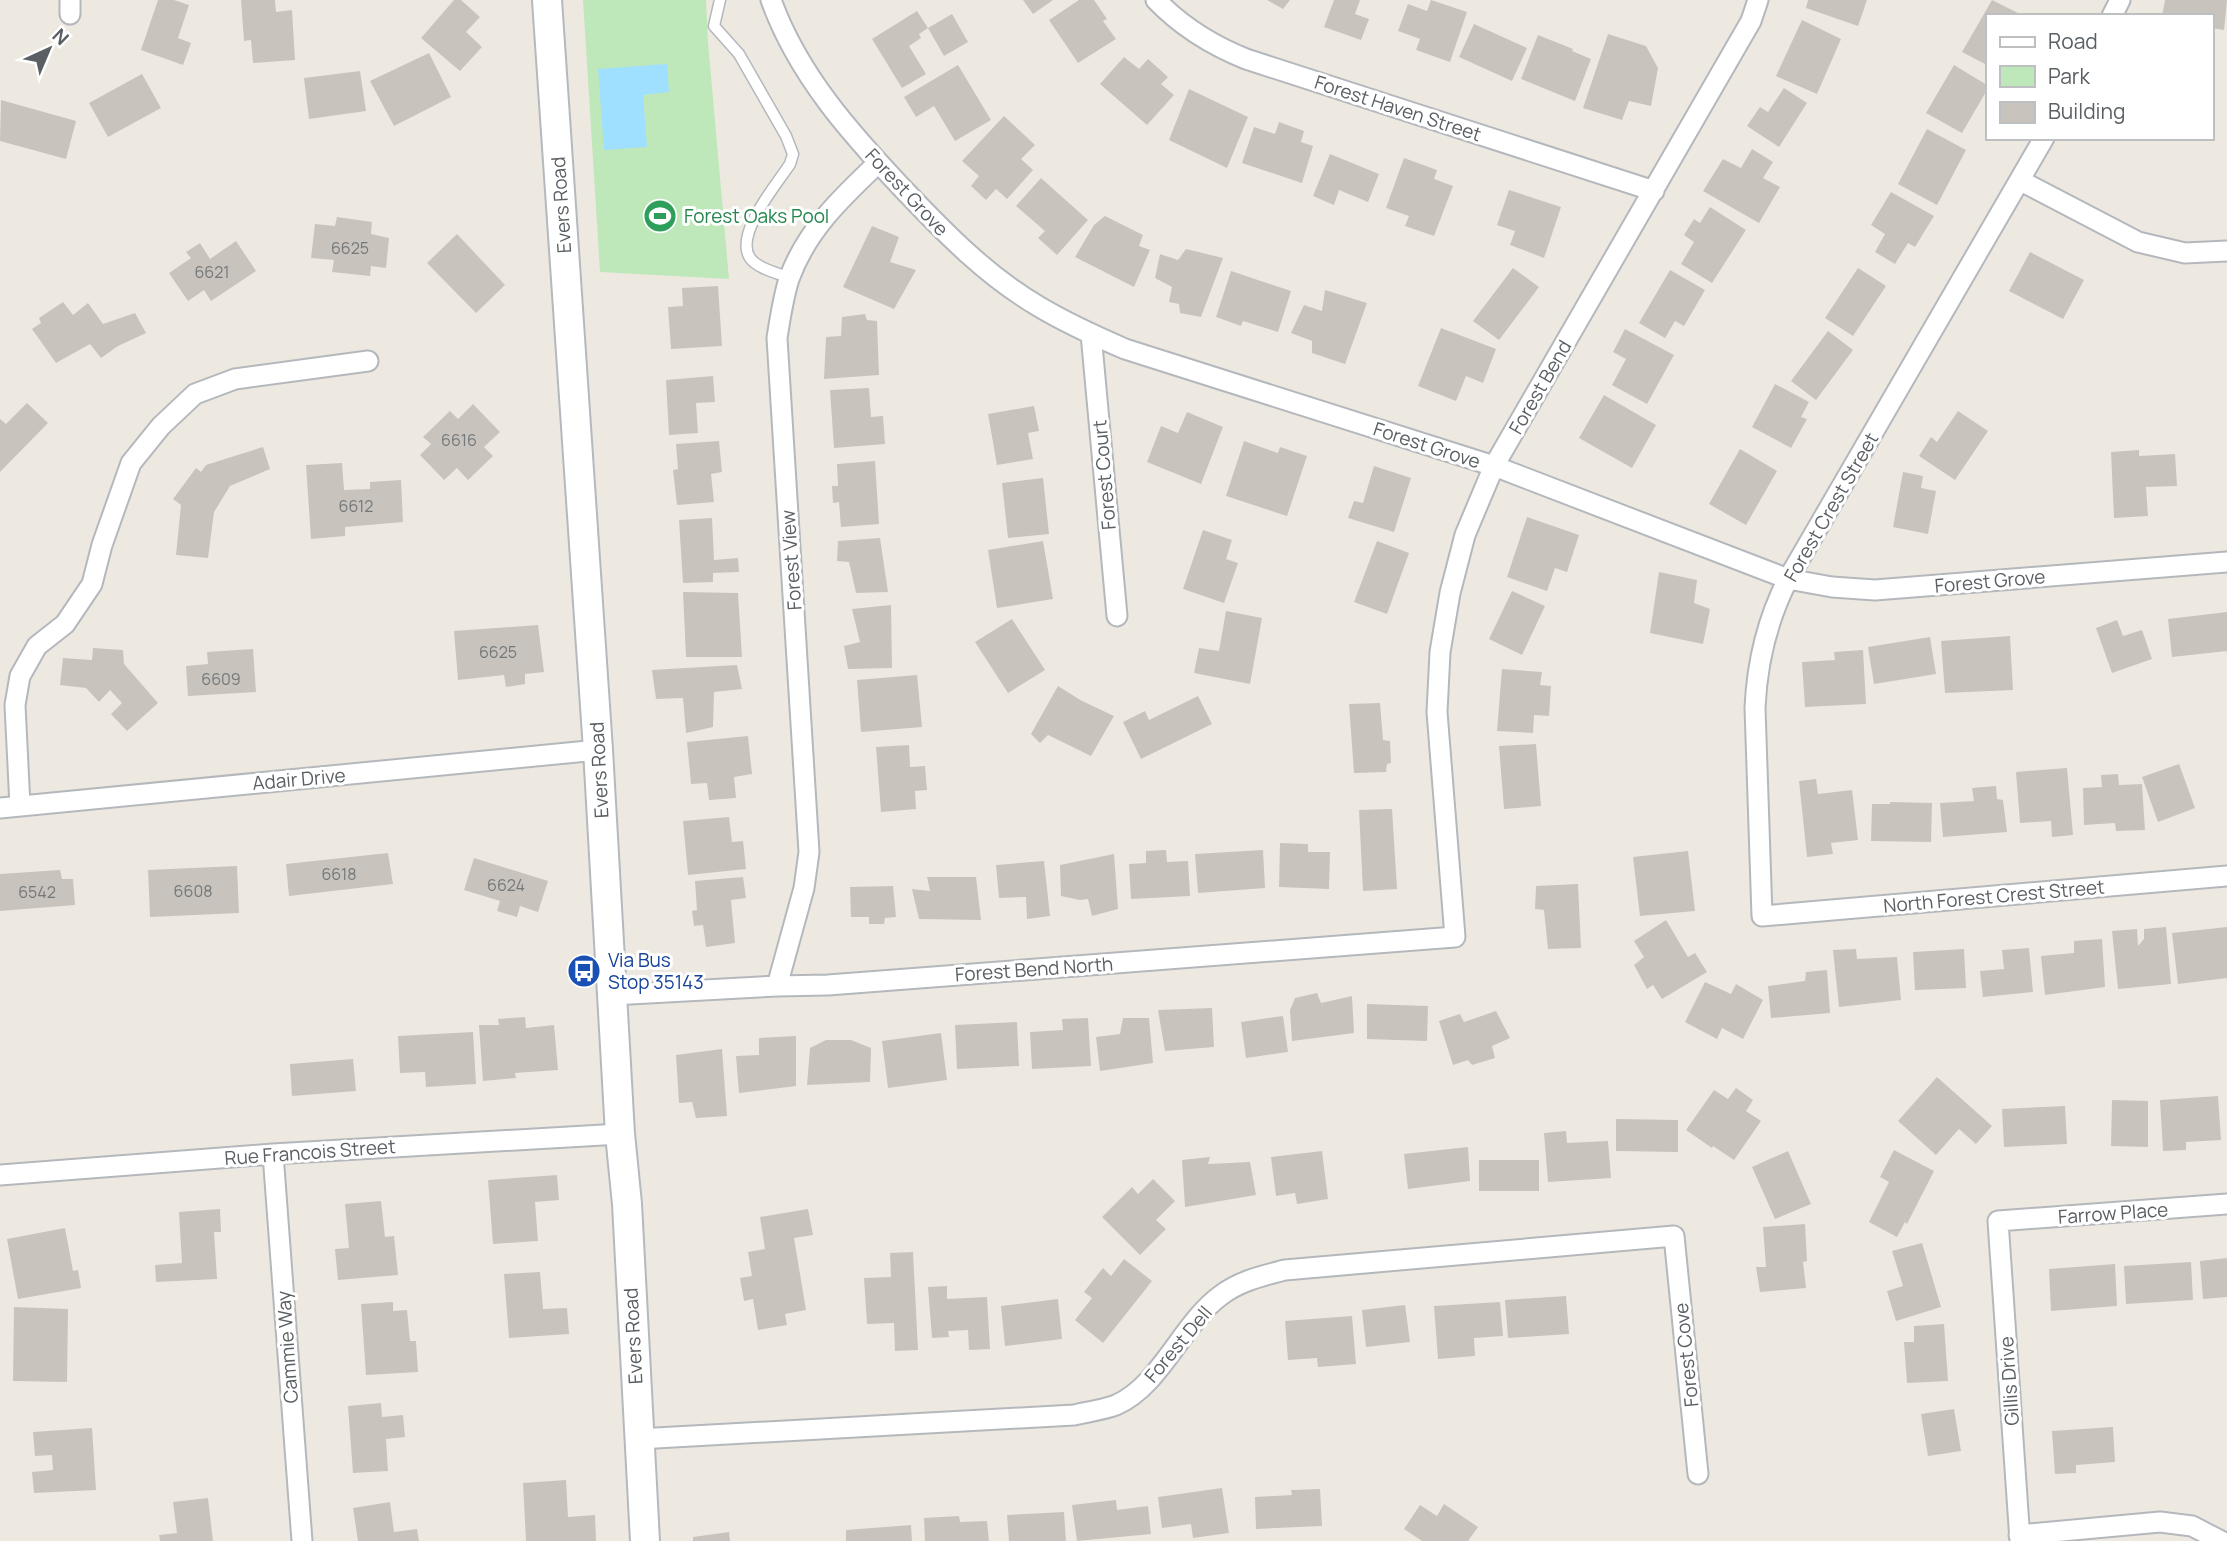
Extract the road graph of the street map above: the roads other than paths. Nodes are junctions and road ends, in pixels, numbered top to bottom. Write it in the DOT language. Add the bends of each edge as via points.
graph roads {
  1 [pos="547,0"];
  2 [pos="720,0"];
  3 [pos="771,0"];
  4 [pos="1156,0"];
  5 [pos="1758,0"];
  6 [pos="2043,140"];
  7 [pos="878,163"];
  8 [pos="2021,181"];
  9 [pos="1654,191"];
  10 [pos="2227,251"];
  11 [pos="790,278"];
  12 [pos="1091,334"];
  13 [pos="368,361"];
  14 [pos="1494,466"];
  15 [pos="2227,562"];
  16 [pos="1788,579"];
  17 [pos="1116,616"];
  18 [pos="598,751"];
  19 [pos="10,807"];
  20 [pos="2227,876"];
  21 [pos="1762,916"];
  22 [pos="1455,937"];
  23 [pos="778,986"];
  24 [pos="612,995"];
  25 [pos="620,1134"];
  26 [pos="273,1154"];
  27 [pos="0,1175"];
  28 [pos="2227,1204"];
  29 [pos="1998,1221"];
  30 [pos="1674,1236"];
  31 [pos="638,1438"];
  32 [pos="1698,1474"];
  33 [pos="2020,1538"];
  34 [pos="302,1541"];
  35 [pos="645,1541"];
  36 [pos="2221,1541"];
  1 -- 18 [label="main road, Evers Road"];
  2 -- 11 [label="lane" via="714,26 739,54 793,154 752,221 746,242 750,257 759,265"];
  3 -- 7 [label="street, Forest Grove" via="794,53 816,87"];
  4 -- 9 [label="street, Forest Haven Street" via="1187,29 1245,59"];
  5 -- 9 [label="street, Forest Bend" via="1751,21"];
  6 -- 8 [label="street, Forest Crest Street"];
  7 -- 11 [label="street, Forest View" via="828,212 802,250"];
  7 -- 12 [label="street, Forest Grove" via="992,274 1038,306"];
  8 -- 10 [label="street" via="2138,242 2185,253"];
  8 -- 16 [label="street, Forest Crest Street"];
  9 -- 14 [label="street, Forest Bend"];
  11 -- 23 [label="street, Forest View" via="777,338 809,852"];
  12 -- 14 [label="street, Forest Grove" via="1125,349"];
  12 -- 17 [label="street, Forest Court"];
  13 -- 19 [label="street" via="235,379 195,394 131,463 92,584 65,624 37,646 20,676"];
  14 -- 16 [label="street, Forest Grove"];
  14 -- 22 [label="street, Forest Bend" via="1465,535 1440,652 1437,712"];
  15 -- 16 [label="street, Forest Grove" via="1875,590"];
  16 -- 21 [label="street, Forest Crest Street" via="1769,622 1756,679"];
  18 -- 19 [label="street, Adair Drive"];
  18 -- 24 [label="main road, Evers Road"];
  20 -- 21 [label="street, North Forest Crest Street"];
  22 -- 23 [label="street, Forest Bend North"];
  23 -- 24 [label="street, Forest Bend North"];
  24 -- 25 [label="main road, Evers Road"];
  25 -- 26 [label="street, Rue Francois Street"];
  25 -- 31 [label="main road, Evers Road"];
  26 -- 27 [label="street, Rue Francois Street"];
  26 -- 34 [label="street, Cammie Way"];
  28 -- 29 [label="street, Farrow Place"];
  29 -- 33 [label="street, Gillis Drive"];
  30 -- 31 [label="street, Forest Dell" via="1285,1269 1247,1280 1203,1311 1147,1383 1117,1404 1074,1415"];
  30 -- 32 [label="street, Forest Cove"];
  31 -- 35 [label="main road, Evers Road"];
  33 -- 36 [label="street" via="2160,1522 2192,1526"];
}
